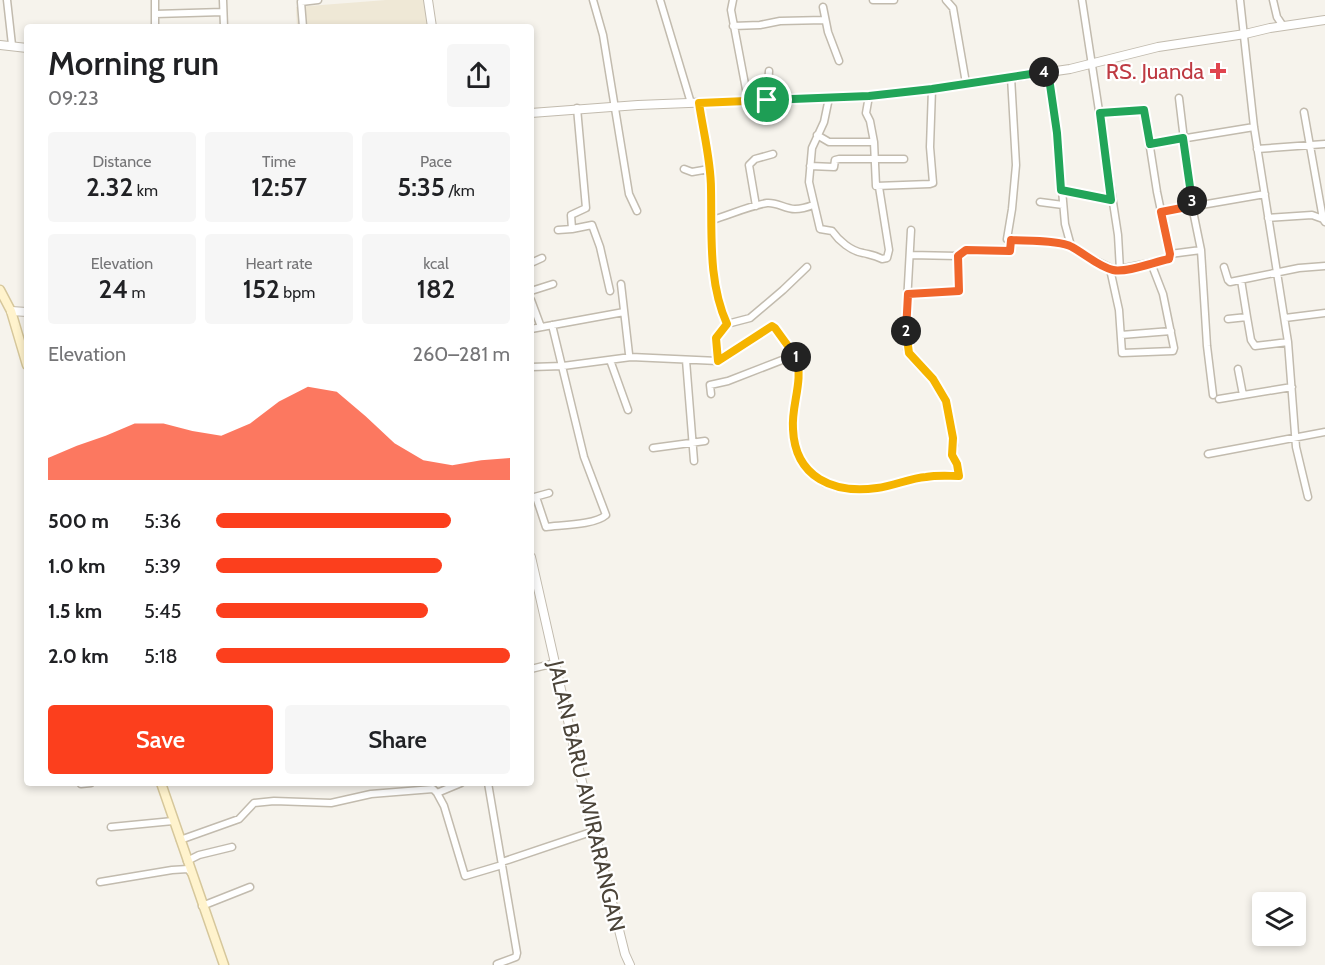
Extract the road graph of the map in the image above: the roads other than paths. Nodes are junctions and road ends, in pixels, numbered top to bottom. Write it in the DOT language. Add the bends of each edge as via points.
graph roads {
  1 [pos="7,0"];
  2 [pos="155,0"];
  3 [pos="223,0"];
  4 [pos="318,0"];
  5 [pos="428,0"];
  6 [pos="593,0"];
  7 [pos="660,0"];
  8 [pos="733,0"];
  9 [pos="873,0"];
  10 [pos="894,0"];
  11 [pos="946,0"];
  12 [pos="1082,0"];
  13 [pos="1240,0"];
  14 [pos="1273,0"];
  15 [pos="301,1"];
  16 [pos="823,7"];
  17 [pos="224,12"];
  18 [pos="155,14"];
  19 [pos="825,20"];
  20 [pos="1325,20"];
  21 [pos="155,24"];
  22 [pos="224,24"];
  23 [pos="303,24"];
  24 [pos="432,24"];
  25 [pos="734,26"];
  26 [pos="1283,26"];
  27 [pos="1245,34"];
  28 [pos="0,45"];
  29 [pos="12,45"];
  30 [pos="24,47"];
  31 [pos="840,61"];
  32 [pos="1092,64"];
  33 [pos="769,71"];
  34 [pos="1048,71"];
  35 [pos="1011,77"];
  36 [pos="966,83"];
  37 [pos="932,89"];
  38 [pos="869,96"];
  39 [pos="829,98"];
  40 [pos="1179,98"];
  41 [pos="748,100"];
  42 [pos="767,100"];
  43 [pos="695,103"];
  44 [pos="614,107"];
  45 [pos="577,108"];
  46 [pos="1304,112"];
  47 [pos="534,113"];
  48 [pos="1100,113"];
  49 [pos="1254,127"];
  50 [pos="817,135"];
  51 [pos="1183,138"];
  52 [pos="874,142"];
  53 [pos="1150,144"];
  54 [pos="1325,144"];
  55 [pos="1310,145"];
  56 [pos="1257,149"];
  57 [pos="773,154"];
  58 [pos="904,159"];
  59 [pos="874,160"];
  60 [pos="810,166"];
  61 [pos="709,169"];
  62 [pos="684,170"];
  63 [pos="879,187"];
  64 [pos="1061,190"];
  65 [pos="1265,194"];
  66 [pos="1111,200"];
  67 [pos="1040,202"];
  68 [pos="813,205"];
  69 [pos="1063,205"];
  70 [pos="756,206"];
  71 [pos="1192,206"];
  72 [pos="637,212"];
  73 [pos="1161,212"];
  74 [pos="1268,218"];
  75 [pos="712,220"];
  76 [pos="1324,220"];
  77 [pos="572,229"];
  78 [pos="558,230"];
  79 [pos="911,230"];
  80 [pos="1011,240"];
  81 [pos="1071,246"];
  82 [pos="1201,250"];
  83 [pos="1170,254"];
  84 [pos="910,255"];
  85 [pos="958,256"];
  86 [pos="542,258"];
  87 [pos="534,262"];
  88 [pos="1151,263"];
  89 [pos="1325,266"];
  90 [pos="807,267"];
  91 [pos="1224,267"];
  92 [pos="1110,269"];
  93 [pos="1120,270"];
  94 [pos="1276,273"];
  95 [pos="1241,280"];
  96 [pos="553,284"];
  97 [pos="621,284"];
  98 [pos="0,290"];
  99 [pos="534,290"];
  100 [pos="610,291"];
  101 [pos="908,294"];
  102 [pos="534,308"];
  103 [pos="11,311"];
  104 [pos="24,312"];
  105 [pos="624,312"];
  106 [pos="1325,313"];
  107 [pos="1247,317"];
  108 [pos="1284,318"];
  109 [pos="1228,319"];
  110 [pos="727,324"];
  111 [pos="552,325"];
  112 [pos="541,327"];
  113 [pos="534,328"];
  114 [pos="1171,331"];
  115 [pos="1121,335"];
  116 [pos="1288,342"];
  117 [pos="629,354"];
  118 [pos="24,355"];
  119 [pos="795,355"];
  120 [pos="718,358"];
  121 [pos="610,360"];
  122 [pos="686,360"];
  123 [pos="562,363"];
  124 [pos="534,367"];
  125 [pos="1238,369"];
  126 [pos="1292,387"];
  127 [pos="711,394"];
  128 [pos="1243,395"];
  129 [pos="628,410"];
  130 [pos="1325,432"];
  131 [pos="1295,438"];
  132 [pos="705,441"];
  133 [pos="693,442"];
  134 [pos="652,447"];
  135 [pos="1208,454"];
  136 [pos="694,461"];
  137 [pos="549,493"];
  138 [pos="534,497"];
  139 [pos="1308,497"];
  140 [pos="535,596"];
  141 [pos="555,663"];
  142 [pos="534,668"];
  143 [pos="162,786"];
  144 [pos="453,786"];
  145 [pos="489,786"];
  146 [pos="437,792"];
  147 [pos="173,821"];
  148 [pos="111,827"];
  149 [pos="594,831"];
  150 [pos="180,840"];
  151 [pos="232,847"];
  152 [pos="187,861"];
  153 [pos="502,864"];
  154 [pos="191,873"];
  155 [pos="100,882"];
  156 [pos="250,887"];
  157 [pos="202,906"];
  158 [pos="497,964"];
  159 [pos="224,965"];
  160 [pos="630,965"];
  1 -- 29 [label="street"];
  2 -- 18 [label="street"];
  3 -- 17 [label="street"];
  4 -- 15 [label="street"];
  5 -- 24 [label="street"];
  6 -- 44 [label="street" via="603,35"];
  7 -- 43 [label="street"];
  8 -- 25 [label="street"];
  9 -- 10 [label="street"];
  11 -- 36 [label="street" via="953,8"];
  12 -- 32 [label="street"];
  13 -- 27 [label="street"];
  14 -- 26 [label="street"];
  15 -- 23 [label="street"];
  16 -- 19 [label="street"];
  17 -- 18 [label="street"];
  17 -- 22 [label="street"];
  18 -- 21 [label="street"];
  19 -- 25 [label="street"];
  19 -- 31 [label="street"];
  20 -- 26 [label="street"];
  25 -- 41 [label="street"];
  26 -- 27 [label="street"];
  27 -- 32 [label="street" via="1158,47"];
  27 -- 49 [label="street"];
  28 -- 29 [label="street"];
  29 -- 30 [label="street"];
  32 -- 34 [label="street"];
  32 -- 48 [label="street"];
  33 -- 42 [label="street"];
  34 -- 35 [label="street"];
  34 -- 64 [label="street"];
  35 -- 36 [label="street"];
  35 -- 80 [label="street" via="1016,165 1006,239"];
  36 -- 37 [label="street"];
  37 -- 38 [label="street"];
  37 -- 63 [label="street" via="933,183"];
  38 -- 39 [label="street"];
  38 -- 52 [label="street" via="866,112"];
  39 -- 42 [label="street"];
  39 -- 50 [label="street"];
  40 -- 51 [label="street"];
  41 -- 42 [label="street"];
  41 -- 43 [label="street"];
  43 -- 44 [label="street"];
  43 -- 61 [label="street"];
  44 -- 45 [label="street"];
  44 -- 72 [label="street" via="629,194"];
  45 -- 47 [label="street"];
  45 -- 77 [label="street" via="586,208 571,215"];
  46 -- 55 [label="street"];
  48 -- 53 [label="street" via="1144,110"];
  48 -- 66 [label="street"];
  49 -- 51 [label="street"];
  49 -- 56 [label="street"];
  50 -- 52 [label="street" via="829,142"];
  50 -- 60 [label="street"];
  51 -- 53 [label="street"];
  51 -- 71 [label="street"];
  52 -- 59 [label="street"];
  53 -- 73 [label="street"];
  54 -- 55 [label="street"];
  55 -- 56 [label="street"];
  55 -- 76 [label="street"];
  56 -- 65 [label="street"];
  57 -- 70 [label="street" via="754,159 749,165"];
  58 -- 59 [label="street"];
  59 -- 60 [label="street" via="839,159 834,167"];
  59 -- 63 [label="street"];
  60 -- 68 [label="street"];
  61 -- 62 [label="street"];
  61 -- 75 [label="street"];
  63 -- 68 [label="street" via="889,250 886,258 854,250 832,231 820,230"];
  64 -- 66 [label="street"];
  64 -- 69 [label="street"];
  65 -- 71 [label="street"];
  65 -- 74 [label="street"];
  66 -- 93 [label="street"];
  67 -- 69 [label="street"];
  68 -- 70 [label="street" via="794,209 776,203"];
  69 -- 81 [label="street"];
  70 -- 75 [label="street"];
  71 -- 73 [label="street"];
  71 -- 82 [label="street"];
  73 -- 83 [label="street"];
  74 -- 76 [label="street" via="1312,215"];
  74 -- 94 [label="street"];
  75 -- 110 [label="street" via="713,272 720,310"];
  77 -- 78 [label="street"];
  77 -- 100 [label="street" via="592,225"];
  79 -- 84 [label="street"];
  80 -- 81 [label="street"];
  80 -- 85 [label="street" via="1010,251 966,250"];
  81 -- 92 [label="street"];
  82 -- 83 [label="street"];
  82 -- 128 [label="street" via="1207,346 1216,397"];
  83 -- 88 [label="street" via="1169,259"];
  84 -- 85 [label="street"];
  84 -- 101 [label="street"];
  85 -- 101 [label="street" via="959,291"];
  86 -- 87 [label="street"];
  88 -- 93 [label="street"];
  88 -- 114 [label="street"];
  89 -- 94 [label="street"];
  90 -- 110 [label="street" via="750,318"];
  91 -- 95 [label="street" via="1229,281"];
  92 -- 93 [label="street"];
  92 -- 115 [label="street"];
  94 -- 95 [label="street"];
  94 -- 108 [label="street"];
  95 -- 107 [label="street"];
  96 -- 99 [label="street"];
  97 -- 105 [label="street"];
  98 -- 103 [label="main road"];
  101 -- 119 [label="street" via="907,349 942,393 949,412 952,457 959,476 926,477 879,488 838,488 824,483 804,467 794,440 799,368"];
  102 -- 112 [label="street"];
  103 -- 104 [label="street"];
  103 -- 118 [label="main road"];
  105 -- 111 [label="street"];
  105 -- 117 [label="street"];
  106 -- 108 [label="street"];
  107 -- 109 [label="street"];
  107 -- 116 [label="street" via="1255,346"];
  108 -- 116 [label="street"];
  110 -- 120 [label="street" via="716,338"];
  111 -- 112 [label="street"];
  111 -- 123 [label="street"];
  112 -- 113 [label="street"];
  114 -- 115 [label="street"];
  114 -- 115 [label="street" via="1173,351 1123,353"];
  116 -- 126 [label="street"];
  119 -- 120 [label="street" via="772,326"];
  119 -- 127 [label="street" via="712,384"];
  120 -- 122 [label="street"];
  121 -- 122 [label="street"];
  121 -- 123 [label="street"];
  121 -- 129 [label="street"];
  122 -- 133 [label="street"];
  123 -- 124 [label="street"];
  123 -- 138 [label="street" via="584,457 606,515 546,527"];
  125 -- 128 [label="street"];
  126 -- 128 [label="street"];
  126 -- 131 [label="street"];
  130 -- 131 [label="street"];
  131 -- 135 [label="street"];
  131 -- 139 [label="street"];
  132 -- 133 [label="street"];
  133 -- 134 [label="street"];
  133 -- 136 [label="street"];
  137 -- 138 [label="street"];
  140 -- 141 [label="street, JALAN BARU AWIRARANGAN"];
  141 -- 142 [label="street"];
  141 -- 149 [label="street, JALAN BARU AWIRARANGAN"];
  143 -- 147 [label="main road"];
  144 -- 146 [label="street"];
  145 -- 153 [label="street"];
  146 -- 150 [label="street" via="408,790 331,803 254,804 239,819"];
  146 -- 153 [label="street" via="465,876"];
  147 -- 148 [label="street"];
  147 -- 150 [label="main road"];
  149 -- 153 [label="street"];
  149 -- 160 [label="street, JALAN BARU AWIRARANGAN"];
  150 -- 152 [label="main road"];
  151 -- 152 [label="street"];
  152 -- 154 [label="main road"];
  153 -- 158 [label="street" via="517,955"];
  154 -- 155 [label="street" via="188,869 172,870"];
  154 -- 157 [label="main road"];
  156 -- 157 [label="street"];
  157 -- 159 [label="main road"];
}
